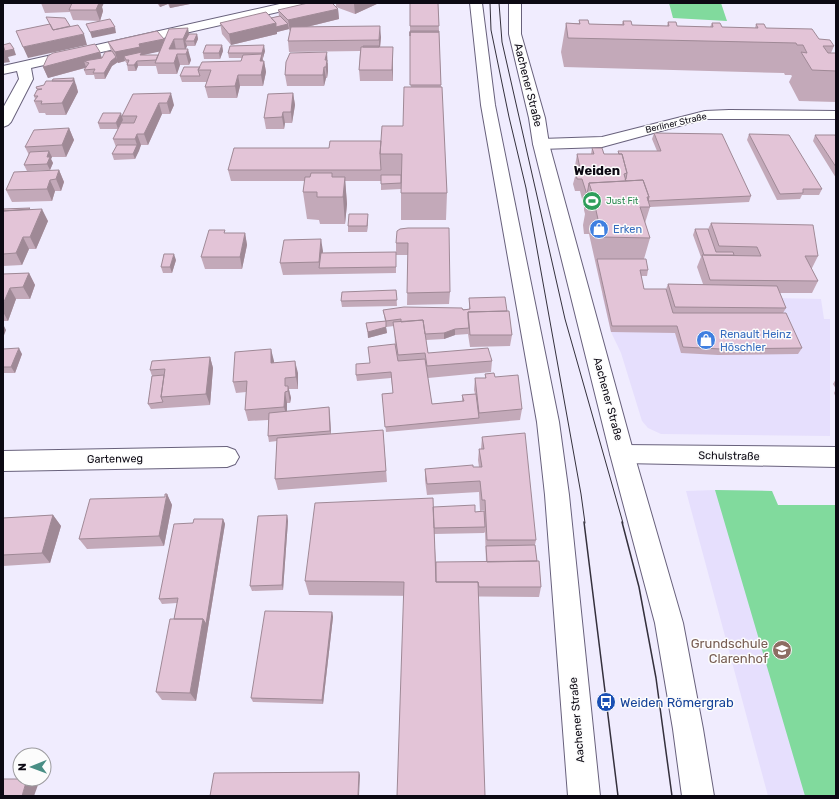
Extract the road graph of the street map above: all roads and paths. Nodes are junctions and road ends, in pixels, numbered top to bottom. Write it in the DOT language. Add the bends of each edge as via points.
graph roads {
  1 [pos="300,3"];
  2 [pos="476,3"];
  3 [pos="515,3"];
  4 [pos="23,65"];
  5 [pos="3,70"];
  6 [pos="836,115"];
  7 [pos="3,122"];
  8 [pos="542,144"];
  9 [pos="622,454"];
  10 [pos="227,457"];
  11 [pos="836,457"];
  12 [pos="3,461"];
  13 [pos="584,796"];
  14 [pos="698,796"];
  1 -- 4 [label="main road"];
  2 -- 13 [label="main road, Aachener Straße" via="488,105 548,422"];
  3 -- 8 [label="main road, Aachener Straße" via="515,34"];
  4 -- 5 [label="main road"];
  4 -- 7 [label="main road" via="26,79"];
  6 -- 8 [label="main road, Berliner Straße" via="705,116 602,142"];
  8 -- 9 [label="main road, Aachener Straße"];
  9 -- 11 [label="main road, Schulstraße"];
  9 -- 14 [label="main road, Aachener Straße" via="669,624"];
  10 -- 12 [label="main road, Gartenweg"];
}
